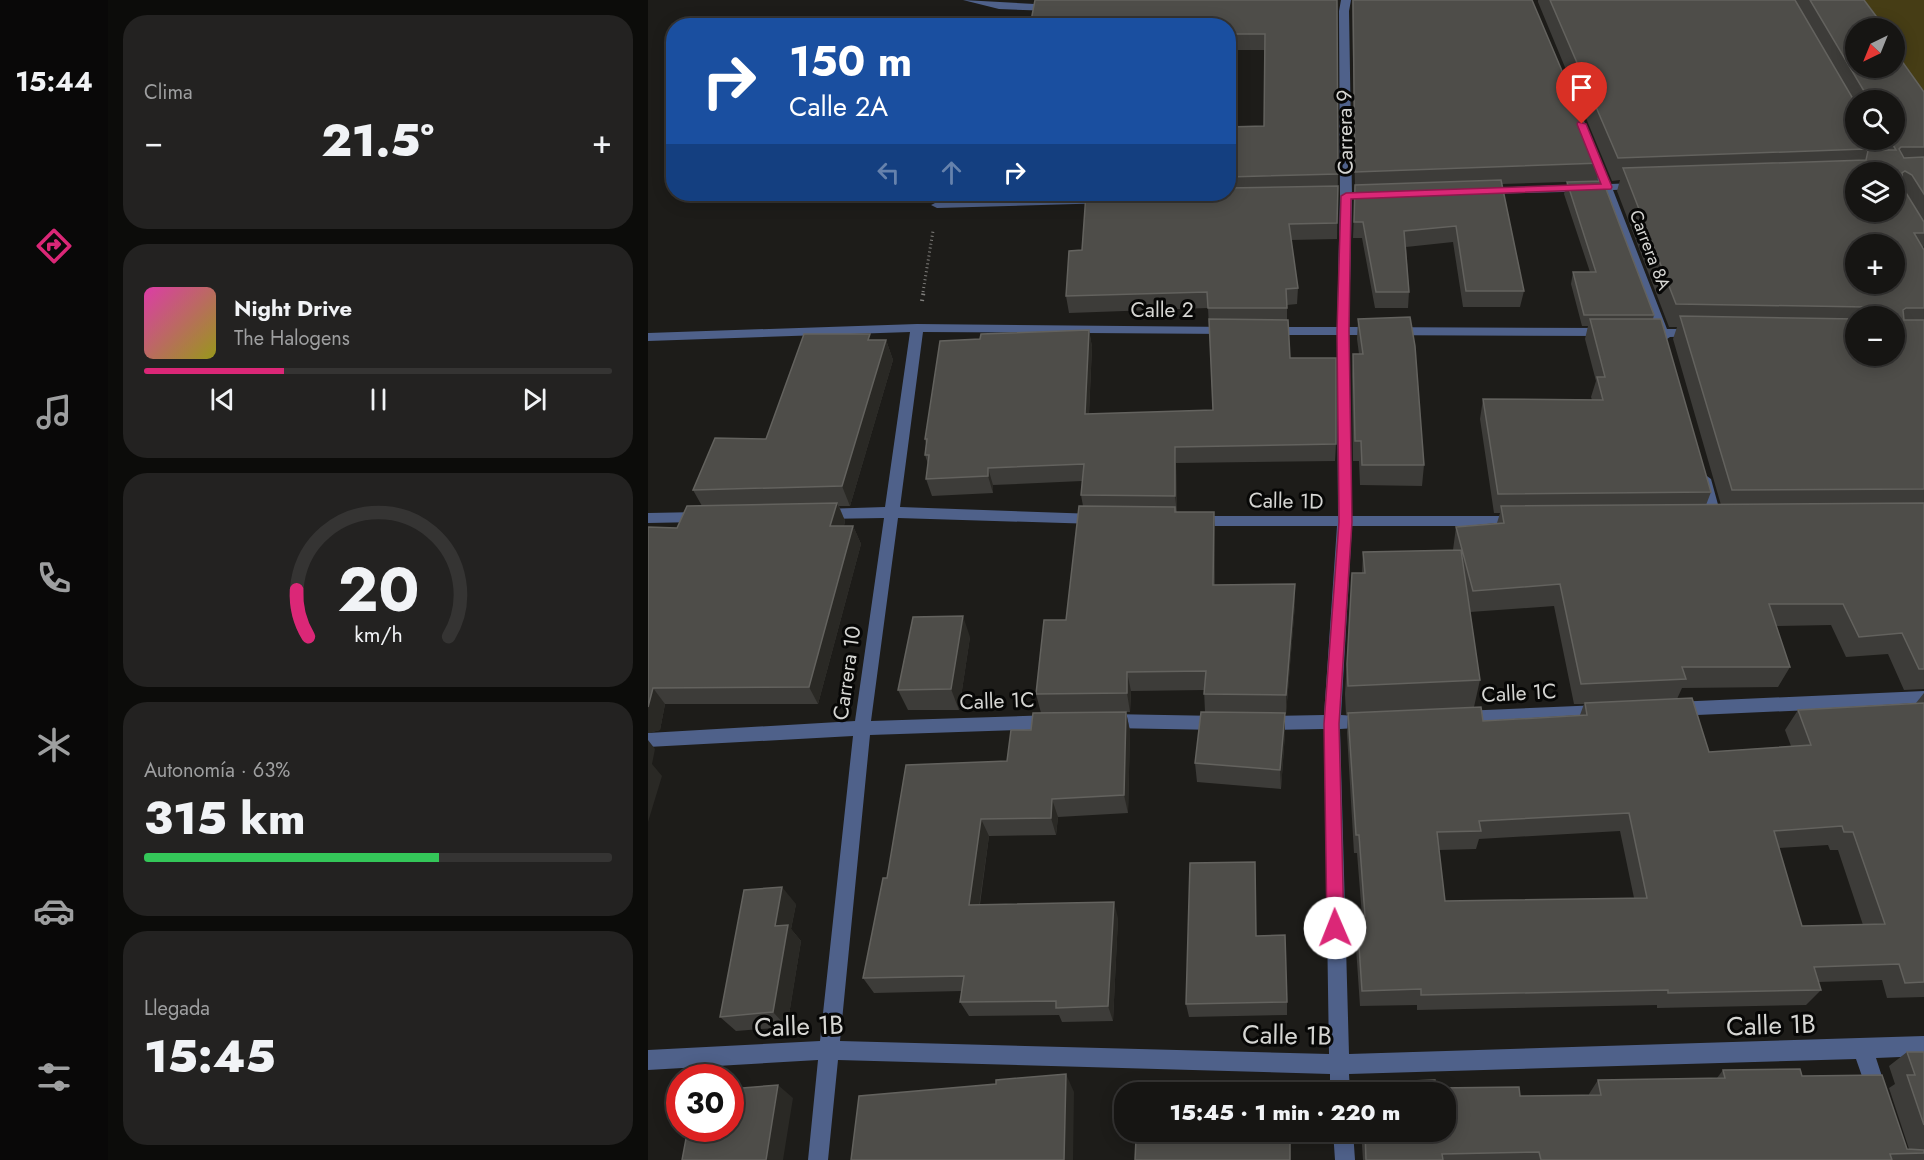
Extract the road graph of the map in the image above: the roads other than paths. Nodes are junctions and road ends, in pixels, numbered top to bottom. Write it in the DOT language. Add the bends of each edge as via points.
graph roads {
  1 [pos="968,0"];
  2 [pos="1341,7"];
  3 [pos="1062,8"];
  4 [pos="1589,143"];
  5 [pos="1654,185"];
  6 [pos="1607,187"];
  7 [pos="1477,192"];
  8 [pos="1113,201"];
  9 [pos="937,205"];
  10 [pos="917,328"];
  11 [pos="1343,331"];
  12 [pos="1662,333"];
  13 [pos="1708,333"];
  14 [pos="648,337"];
  15 [pos="1668,355"];
  16 [pos="1700,464"];
  17 [pos="891,512"];
  18 [pos="810,514"];
  19 [pos="717,516"];
  20 [pos="648,518"];
  21 [pos="1715,519"];
  22 [pos="1115,520"];
  23 [pos="1184,520"];
  24 [pos="1536,521"];
  25 [pos="1345,522"];
  26 [pos="1924,698"];
  27 [pos="1664,709"];
  28 [pos="1616,711"];
  29 [pos="1450,719"];
  30 [pos="1092,721"];
  31 [pos="1069,722"];
  32 [pos="1379,722"];
  33 [pos="1332,724"];
  34 [pos="862,728"];
  35 [pos="648,740"];
  36 [pos="1924,1046"];
  37 [pos="1863,1049"];
  38 [pos="829,1050"];
  39 [pos="648,1060"];
  40 [pos="1338,1064"];
  41 [pos="1339,1082"];
  42 [pos="1885,1116"];
  43 [pos="1344,1142"];
  44 [pos="818,1160"];
  45 [pos="1345,1160"];
  1 -- 3 [label="street" via="999,6"];
  2 -- 11 [label="street, Carrera 9" via="1346,196"];
  4 -- 6 [label="street, Carrera 8A"];
  5 -- 6 [label="street"];
  6 -- 7 [label="street"];
  6 -- 12 [label="street, Carrera 8A"];
  8 -- 9 [label="street"];
  10 -- 11 [label="street, Calle 2"];
  10 -- 14 [label="street, Calle 2"];
  10 -- 17 [label="street, Carrera 10"];
  11 -- 12 [label="street, Calle 2"];
  11 -- 25 [label="street, Carrera 9"];
  12 -- 13 [label="street, Calle 2"];
  12 -- 15 [label="street, Carrera 8A"];
  16 -- 21 [label="street"];
  17 -- 18 [label="street"];
  17 -- 22 [label="street"];
  17 -- 34 [label="street, Carrera 10"];
  19 -- 20 [label="street"];
  23 -- 25 [label="street, Calle 1D"];
  24 -- 25 [label="street, Calle 1D"];
  25 -- 33 [label="street, Carrera 9"];
  26 -- 27 [label="street"];
  28 -- 29 [label="street, Calle 1C"];
  30 -- 33 [label="street"];
  31 -- 34 [label="street, Calle 1C"];
  32 -- 33 [label="street"];
  33 -- 40 [label="street, Carrera 9"];
  34 -- 35 [label="street, Calle 1C"];
  34 -- 38 [label="street, Carrera 10"];
  36 -- 37 [label="street, Calle 1B"];
  37 -- 40 [label="street, Calle 1B"];
  37 -- 42 [label="street"];
  38 -- 39 [label="street, Calle 1B"];
  38 -- 40 [label="street, Calle 1B"];
  38 -- 44 [label="street, Carrera 10"];
  40 -- 41 [label="street, Carrera 9"];
  43 -- 45 [label="street"];
}
